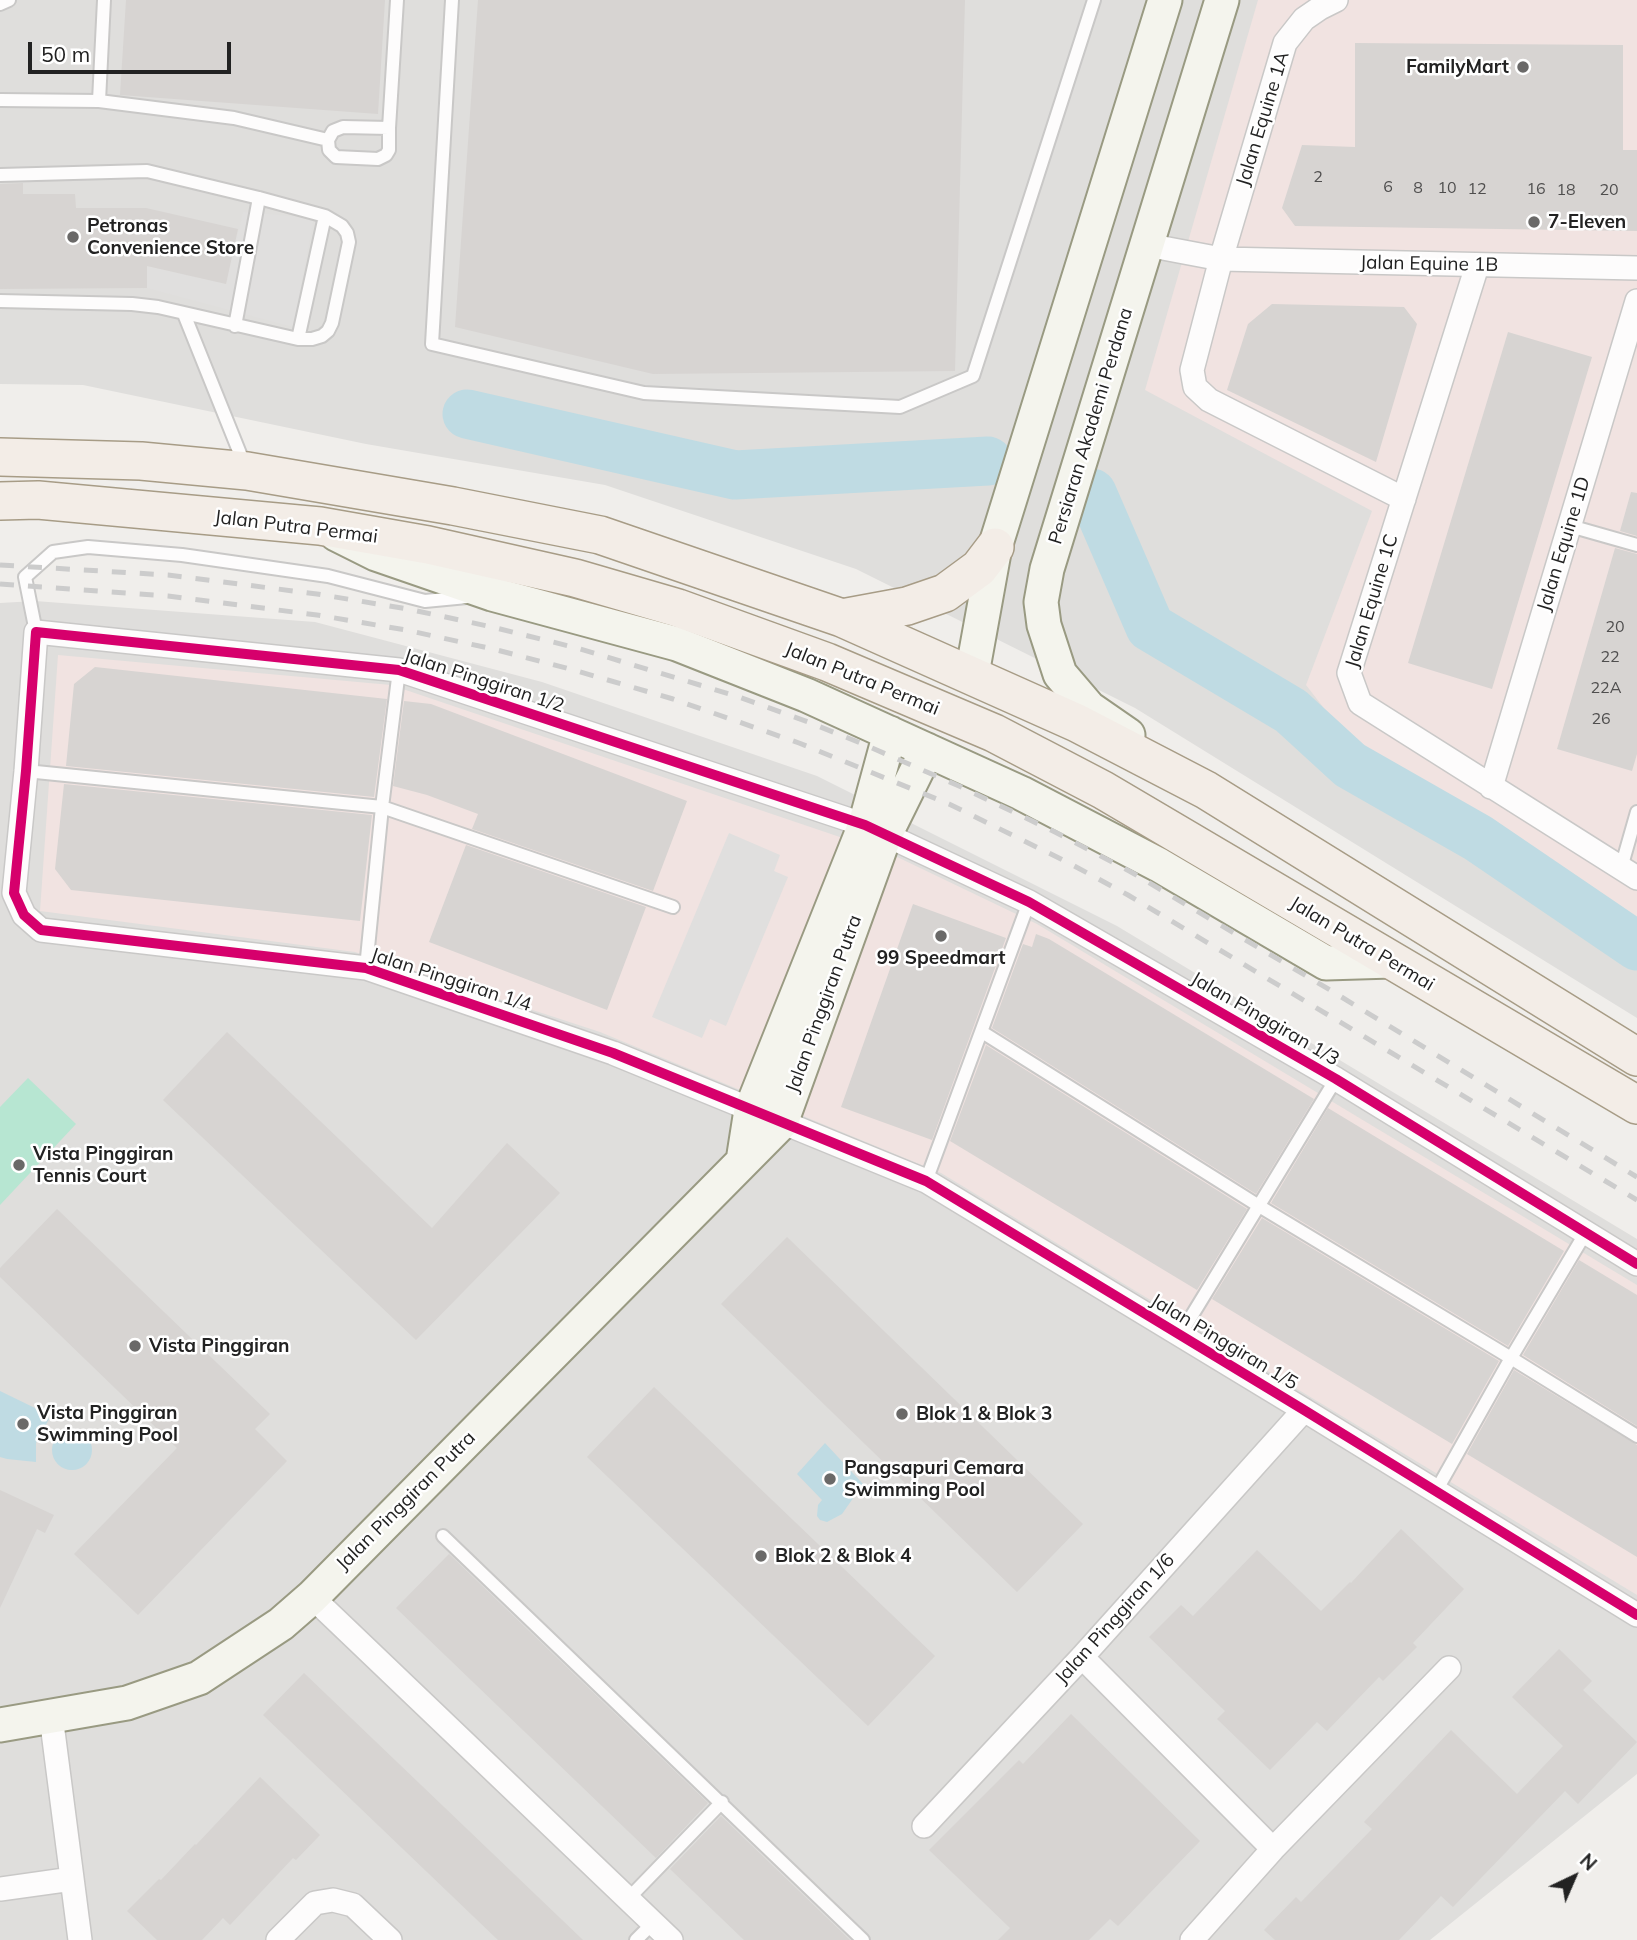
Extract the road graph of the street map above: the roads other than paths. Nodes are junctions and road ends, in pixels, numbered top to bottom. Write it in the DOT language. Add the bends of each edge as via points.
graph roads {
  1 [pos="9,0"];
  2 [pos="104,0"];
  3 [pos="397,0"];
  4 [pos="452,0"];
  5 [pos="1094,0"];
  6 [pos="1165,0"];
  7 [pos="1222,0"];
  8 [pos="1336,0"];
  9 [pos="0,4"];
  10 [pos="0,100"];
  11 [pos="99,102"];
  12 [pos="389,128"];
  13 [pos="328,140"];
  14 [pos="0,175"];
  15 [pos="259,198"];
  16 [pos="326,216"];
  17 [pos="1147,245"];
  18 [pos="1221,259"];
  19 [pos="1477,266"];
  20 [pos="1637,268"];
  21 [pos="0,301"];
  22 [pos="1637,301"];
  23 [pos="184,314"];
  24 [pos="235,326"];
  25 [pos="298,339"];
  26 [pos="0,457"];
  27 [pos="247,471"];
  28 [pos="1404,499"];
  29 [pos="0,501"];
  30 [pos="320,526"];
  31 [pos="1570,526"];
  32 [pos="1637,545"];
  33 [pos="995,547"];
  34 [pos="492,594"];
  35 [pos="842,618"];
  36 [pos="36,632"];
  37 [pos="399,670"];
  38 [pos="972,674"];
  39 [pos="890,733"];
  40 [pos="994,733"];
  41 [pos="927,750"];
  42 [pos="26,771"];
  43 [pos="1492,787"];
  44 [pos="1206,790"];
  45 [pos="382,807"];
  46 [pos="1637,811"];
  47 [pos="875,830"];
  48 [pos="1629,873"];
  49 [pos="1029,902"];
  50 [pos="673,907"];
  51 [pos="1392,961"];
  52 [pos="366,968"];
  53 [pos="982,1032"];
  54 [pos="1637,1057"];
  55 [pos="1336,1079"];
  56 [pos="1637,1105"];
  57 [pos="766,1116"];
  58 [pos="926,1181"];
  59 [pos="1259,1206"];
  60 [pos="1586,1232"];
  61 [pos="1637,1264"];
  62 [pos="1180,1335"];
  63 [pos="1511,1358"];
  64 [pos="1304,1410"];
  65 [pos="1637,1436"];
  66 [pos="1436,1491"];
  67 [pos="443,1536"];
  68 [pos="312,1597"];
  69 [pos="1637,1615"];
  70 [pos="1082,1657"];
  71 [pos="1449,1668"];
  72 [pos="51,1716"];
  73 [pos="0,1725"];
  74 [pos="722,1802"];
  75 [pos="923,1826"];
  76 [pos="1273,1849"];
  77 [pos="72,1879"];
  78 [pos="0,1889"];
  79 [pos="628,1899"];
  80 [pos="653,1923"];
  81 [pos="80,1940"];
  82 [pos="278,1940"];
  83 [pos="390,1940"];
  84 [pos="636,1940"];
  85 [pos="671,1940"];
  86 [pos="863,1940"];
  87 [pos="1192,1940"];
  1 -- 9 [label="lane"];
  2 -- 11 [label="lane"];
  3 -- 12 [label="lane"];
  4 -- 5 [label="lane" via="432,344 644,393 900,407 973,376"];
  6 -- 33 [label="street"];
  7 -- 17 [label="street, Persiaran Akademi Perdana"];
  8 -- 18 [label="street, Jalan Equine 1A" via="1304,19 1285,43"];
  10 -- 11 [label="lane"];
  11 -- 13 [label="lane" via="234,118"];
  12 -- 13 [label="lane" via="343,127 333,131"];
  12 -- 13 [label="lane" via="389,150 377,159 336,157"];
  14 -- 15 [label="lane" via="146,172"];
  15 -- 16 [label="lane"];
  15 -- 24 [label="lane"];
  16 -- 25 [label="lane"];
  16 -- 25 [label="lane" via="342,226 349,242 332,323 321,336"];
  17 -- 18 [label="street, Jalan Equine 1B"];
  17 -- 44 [label="street, Persiaran Akademi Perdana" via="1047,569 1041,603 1060,674 1089,708"];
  18 -- 19 [label="street, Jalan Equine 1B"];
  18 -- 28 [label="street" via="1192,370 1195,387 1209,400"];
  19 -- 20 [label="street, Jalan Equine 1B"];
  19 -- 28 [label="street, Jalan Equine 1C"];
  21 -- 23 [label="lane" via="132,303"];
  22 -- 31 [label="street, Jalan Equine 1D"];
  23 -- 24 [label="lane"];
  23 -- 27 [label="lane"];
  24 -- 25 [label="lane"];
  26 -- 27 [label="main road" via="141,461"];
  27 -- 35 [label="main road" via="600,536"];
  28 -- 43 [label="street, Jalan Equine 1C" via="1349,673 1360,703"];
  29 -- 30 [label="main road, Jalan Putra Permai" via="38,500"];
  30 -- 34 [label="street" via="376,554"];
  30 -- 40 [label="main road, Jalan Putra Permai" via="575,578 678,608 827,662"];
  31 -- 32 [label="lane"];
  31 -- 43 [label="street, Jalan Equine 1D"];
  33 -- 35 [label="main road" via="979,568 945,593 907,606"];
  33 -- 38 [label="street"];
  34 -- 36 [label="lane" via="425,601 328,576 88,547 53,552 25,577"];
  34 -- 39 [label="street" via="677,644"];
  35 -- 38 [label="main road"];
  36 -- 37 [label="street, Jalan Pinggiran 1/2"];
  36 -- 42 [label="street"];
  37 -- 45 [label="lane"];
  37 -- 47 [label="street, Jalan Pinggiran 1/2"];
  38 -- 40 [label="main road" via="975,706"];
  38 -- 44 [label="main road"];
  39 -- 41 [label="street"];
  39 -- 47 [label="street"];
  40 -- 51 [label="main road, Jalan Putra Permai" via="1103,790"];
  41 -- 47 [label="street"];
  41 -- 51 [label="street" via="1159,865 1326,962"];
  42 -- 45 [label="lane"];
  42 -- 52 [label="street, Jalan Pinggiran 1/4" via="14,893 24,915 41,930"];
  43 -- 48 [label="street, Jalan Equine 1C"];
  44 -- 54 [label="main road"];
  45 -- 50 [label="lane"];
  45 -- 52 [label="lane"];
  46 -- 48 [label="lane"];
  47 -- 49 [label="street, Jalan Pinggiran 1/3"];
  47 -- 57 [label="street, Jalan Pinggiran Putra"];
  49 -- 53 [label="lane"];
  49 -- 55 [label="street, Jalan Pinggiran 1/3"];
  51 -- 56 [label="main road, Jalan Putra Permai"];
  52 -- 57 [label="street, Jalan Pinggiran 1/4" via="613,1053"];
  53 -- 58 [label="lane"];
  53 -- 59 [label="lane"];
  55 -- 59 [label="lane"];
  55 -- 60 [label="street, Jalan Pinggiran 1/3"];
  57 -- 58 [label="street, Jalan Pinggiran 1/5"];
  57 -- 68 [label="street, Jalan Pinggiran Putra" via="743,1161"];
  58 -- 62 [label="street, Jalan Pinggiran 1/5"];
  59 -- 62 [label="lane"];
  59 -- 63 [label="lane"];
  60 -- 61 [label="street, Jalan Pinggiran 1/3"];
  60 -- 63 [label="lane"];
  62 -- 64 [label="street, Jalan Pinggiran 1/5"];
  63 -- 65 [label="lane"];
  63 -- 66 [label="lane"];
  64 -- 66 [label="street, Jalan Pinggiran 1/5"];
  64 -- 70 [label="street, Jalan Pinggiran 1/6"];
  66 -- 69 [label="street, Jalan Pinggiran 1/5"];
  67 -- 74 [label="lane"];
  68 -- 72 [label="street, Jalan Pinggiran Putra" via="199,1678 127,1703"];
  68 -- 79 [label="street"];
  70 -- 75 [label="street, Jalan Pinggiran 1/6"];
  70 -- 76 [label="street"];
  71 -- 76 [label="street"];
  72 -- 73 [label="street, Jalan Pinggiran Putra"];
  72 -- 77 [label="street"];
  74 -- 79 [label="lane"];
  74 -- 86 [label="lane"];
  76 -- 87 [label="street"];
  77 -- 78 [label="street"];
  77 -- 81 [label="street"];
  79 -- 80 [label="street"];
  80 -- 84 [label="lane"];
  80 -- 85 [label="street"];
  82 -- 83 [label="street" via="314,1903 333,1899 353,1905"];
}
